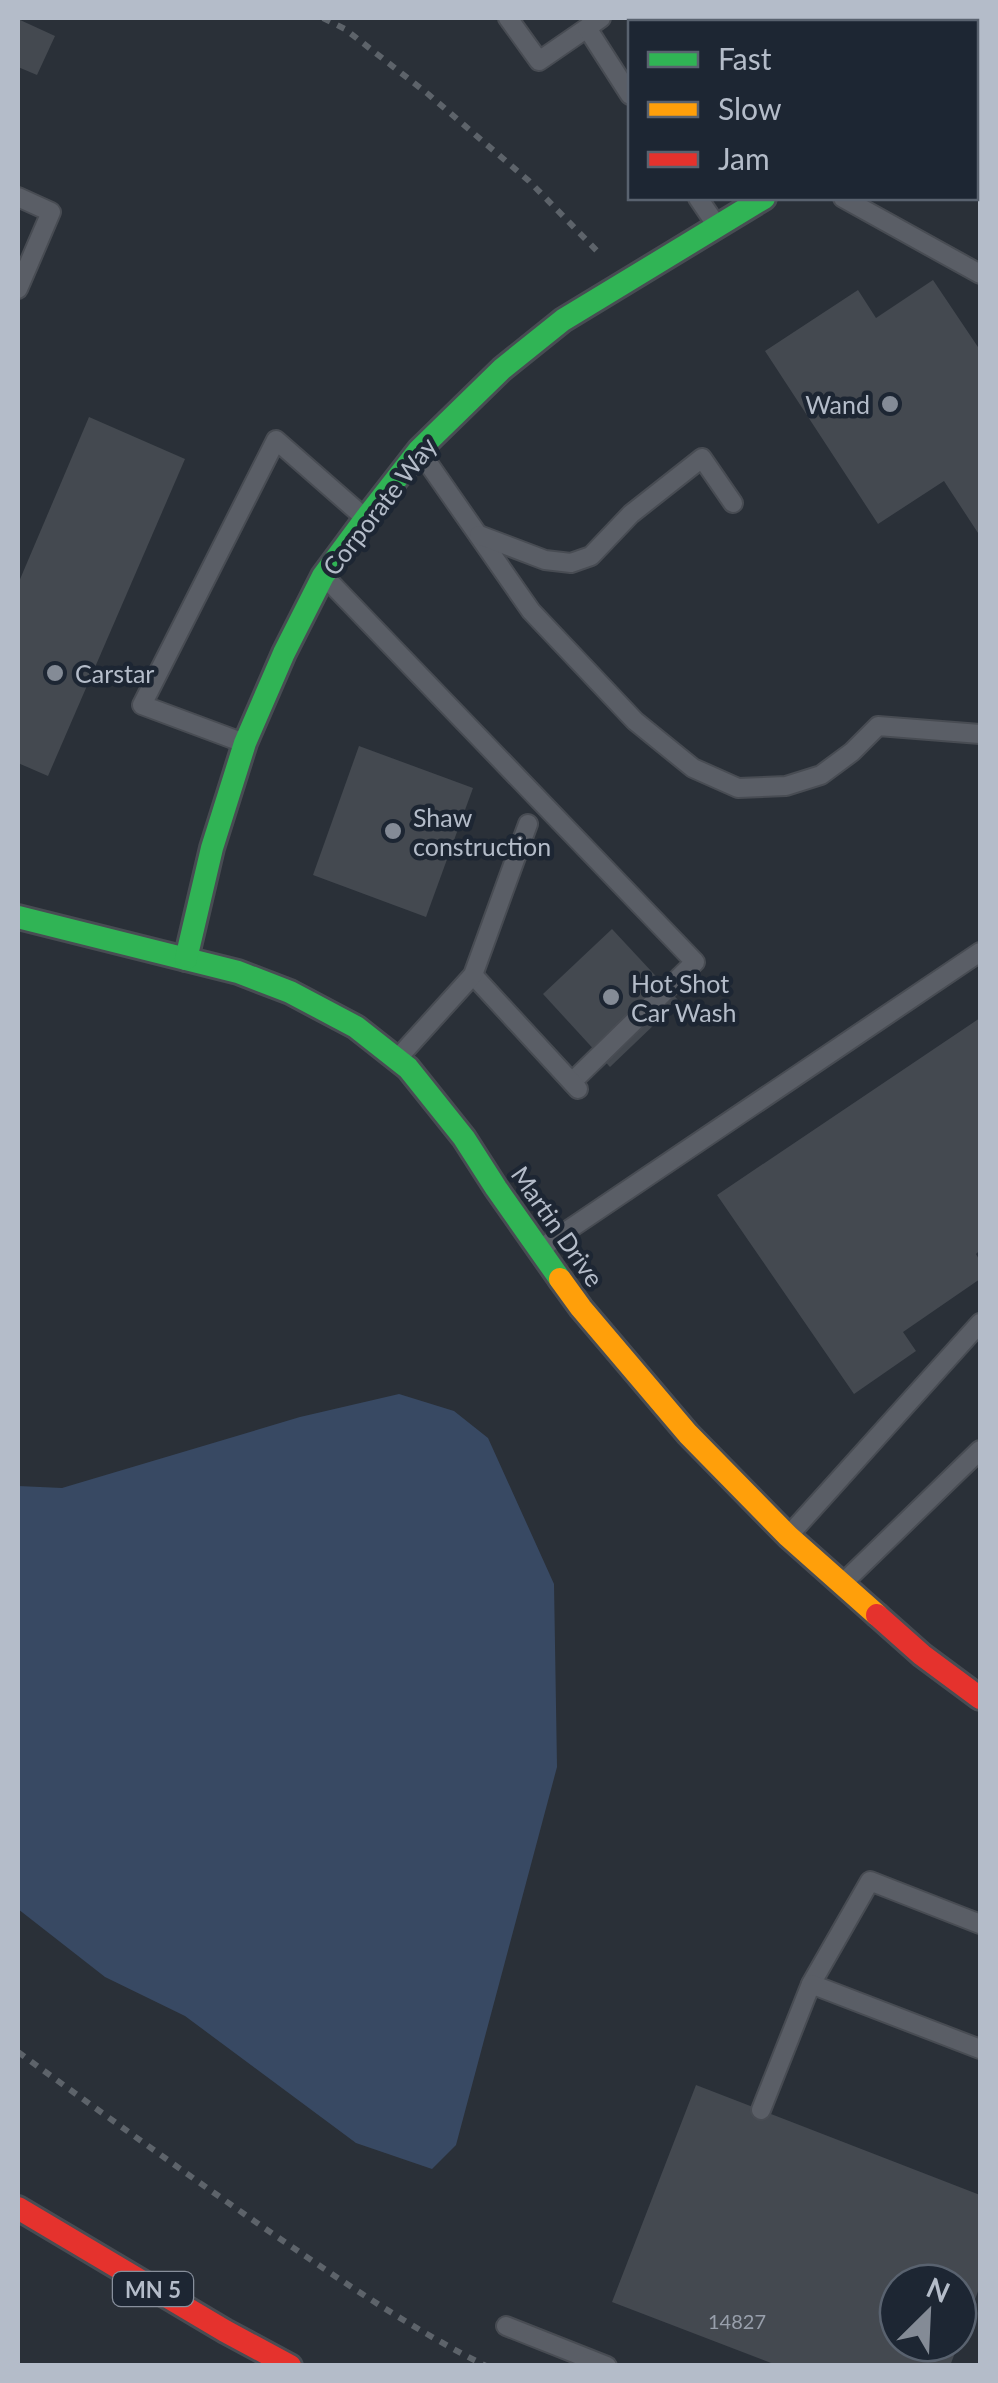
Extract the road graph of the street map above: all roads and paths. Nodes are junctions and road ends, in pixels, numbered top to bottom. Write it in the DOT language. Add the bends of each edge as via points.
graph roads {
  1 [pos="323,18"];
  2 [pos="508,18"];
  3 [pos="594,23"];
  4 [pos="628,90"];
  5 [pos="18,197"];
  6 [pos="699,200"];
  7 [pos="761,200"];
  8 [pos="847,200"];
  9 [pos="717,226"];
  10 [pos="980,274"];
  11 [pos="622,285"];
  12 [pos="18,288"];
  13 [pos="419,450"];
  14 [pos="733,503"];
  15 [pos="366,518"];
  16 [pos="479,535"];
  17 [pos="324,576"];
  18 [pos="980,734"];
  19 [pos="245,743"];
  20 [pos="528,824"];
  21 [pos="18,917"];
  22 [pos="980,952"];
  23 [pos="186,959"];
  24 [pos="473,975"];
  25 [pos="397,1059"];
  26 [pos="540,1249"];
  27 [pos="980,1323"];
  28 [pos="980,1450"];
  29 [pos="788,1536"];
  30 [pos="842,1584"];
  31 [pos="980,1698"];
  32 [pos="980,1924"];
  33 [pos="811,1984"];
  34 [pos="980,2049"];
  35 [pos="18,2052"];
  36 [pos="760,2110"];
  37 [pos="18,2208"];
  38 [pos="506,2326"];
  39 [pos="290,2366"];
  40 [pos="486,2366"];
  41 [pos="607,2366"];
  1 -- 11 [label="path" via="428,94 529,181"];
  2 -- 3 [label="lane" via="538,62"];
  3 -- 4 [label="lane"];
  5 -- 12 [label="lane" via="51,212"];
  6 -- 9 [label="lane"];
  7 -- 9 [label="main road, Corporate Way"];
  8 -- 10 [label="lane"];
  9 -- 11 [label="main road, Corporate Way"];
  11 -- 13 [label="main road, Corporate Way" via="548,332"];
  13 -- 15 [label="main road, Corporate Way"];
  13 -- 16 [label="lane"];
  14 -- 16 [label="lane" via="702,458 631,514 591,556 570,563 545,560"];
  15 -- 17 [label="main road, Corporate Way"];
  15 -- 19 [label="lane" via="276,440 142,705"];
  16 -- 18 [label="lane" via="532,611 634,721 693,768 738,788 786,786 820,775 878,726"];
  17 -- 19 [label="main road, Corporate Way"];
  17 -- 24 [label="lane" via="696,962 576,1086"];
  19 -- 23 [label="main road, Corporate Way"];
  20 -- 24 [label="lane"];
  21 -- 23 [label="main road, Martin Drive"];
  22 -- 26 [label="lane"];
  23 -- 25 [label="main road, Martin Drive" via="290,992 356,1026"];
  24 -- 25 [label="lane"];
  25 -- 26 [label="main road, Martin Drive" via="464,1138"];
  26 -- 29 [label="main road, Martin Drive" via="688,1434"];
  27 -- 29 [label="lane"];
  28 -- 30 [label="lane"];
  29 -- 30 [label="main road, Martin Drive"];
  30 -- 31 [label="main road, Martin Drive"];
  32 -- 33 [label="lane" via="870,1881"];
  33 -- 34 [label="lane"];
  33 -- 36 [label="lane"];
  35 -- 40 [label="path" via="310,2260"];
  37 -- 39 [label="main road, MN 5"];
  38 -- 41 [label="lane"];
}
